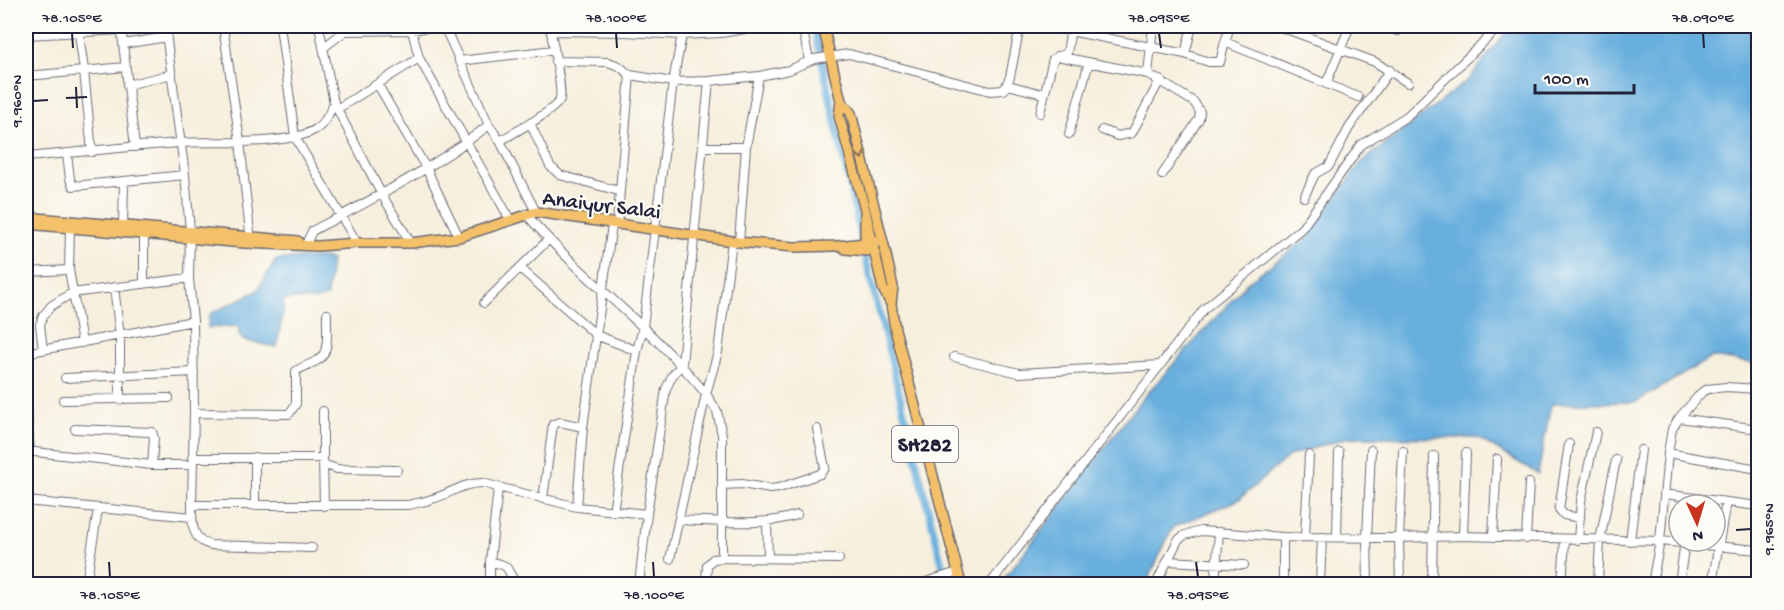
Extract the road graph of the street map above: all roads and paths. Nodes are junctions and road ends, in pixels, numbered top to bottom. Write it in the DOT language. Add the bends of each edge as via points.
graph roads {
  1 [pos="165,26"];
  2 [pos="223,26"];
  3 [pos="280,26"];
  4 [pos="319,26"];
  5 [pos="436,26"];
  6 [pos="444,26"];
  7 [pos="762,26"];
  8 [pos="802,26"];
  9 [pos="823,26"];
  10 [pos="1020,26"];
  11 [pos="1045,26"];
  12 [pos="1153,26"];
  13 [pos="1192,26"];
  14 [pos="1230,26"];
  15 [pos="1278,26"];
  16 [pos="1350,26"];
  17 [pos="1383,26"];
  18 [pos="1500,26"];
  19 [pos="121,28"];
  20 [pos="411,28"];
  21 [pos="550,28"];
  22 [pos="1071,28"];
  23 [pos="78,29"];
  24 [pos="1398,31"];
  25 [pos="26,35"];
  26 [pos="682,35"];
  27 [pos="167,37"];
  28 [pos="1225,42"];
  29 [pos="123,44"];
  30 [pos="1150,47"];
  31 [pos="323,48"];
  32 [pos="1342,48"];
  33 [pos="554,50"];
  34 [pos="1185,54"];
  35 [pos="827,56"];
  36 [pos="1057,56"];
  37 [pos="419,58"];
  38 [pos="812,59"];
  39 [pos="459,61"];
  40 [pos="555,62"];
  41 [pos="1089,62"];
  42 [pos="125,67"];
  43 [pos="1390,70"];
  44 [pos="84,72"];
  45 [pos="172,74"];
  46 [pos="1148,74"];
  47 [pos="630,75"];
  48 [pos="26,76"];
  49 [pos="759,76"];
  50 [pos="1160,80"];
  51 [pos="709,81"];
  52 [pos="673,82"];
  53 [pos="1408,83"];
  54 [pos="1326,84"];
  55 [pos="127,85"];
  56 [pos="378,85"];
  57 [pos="1008,85"];
  58 [pos="1043,94"];
  59 [pos="1358,97"];
  60 [pos="841,101"];
  61 [pos="335,106"];
  62 [pos="1040,113"];
  63 [pos="530,123"];
  64 [pos="489,125"];
  65 [pos="1102,130"];
  66 [pos="1069,134"];
  67 [pos="295,137"];
  68 [pos="500,141"];
  69 [pos="240,142"];
  70 [pos="467,142"];
  71 [pos="181,143"];
  72 [pos="135,147"];
  73 [pos="704,147"];
  74 [pos="746,147"];
  75 [pos="93,152"];
  76 [pos="67,154"];
  77 [pos="26,158"];
  78 [pos="426,168"];
  79 [pos="185,175"];
  80 [pos="1162,175"];
  81 [pos="124,181"];
  82 [pos="868,181"];
  83 [pos="857,183"];
  84 [pos="619,191"];
  85 [pos="382,195"];
  86 [pos="1304,197"];
  87 [pos="531,213"];
  88 [pos="340,216"];
  89 [pos="26,217"];
  90 [pos="511,220"];
  91 [pos="26,224"];
  92 [pos="123,225"];
  93 [pos="615,225"];
  94 [pos="70,228"];
  95 [pos="655,229"];
  96 [pos="144,230"];
  97 [pos="190,234"];
  98 [pos="696,236"];
  99 [pos="882,236"];
  100 [pos="459,237"];
  101 [pos="251,240"];
  102 [pos="548,240"];
  103 [pos="735,241"];
  104 [pos="307,242"];
  105 [pos="357,243"];
  106 [pos="411,243"];
  107 [pos="329,244"];
  108 [pos="865,247"];
  109 [pos="885,250"];
  110 [pos="520,268"];
  111 [pos="69,270"];
  112 [pos="26,272"];
  113 [pos="189,278"];
  114 [pos="144,284"];
  115 [pos="114,287"];
  116 [pos="72,293"];
  117 [pos="603,293"];
  118 [pos="484,303"];
  119 [pos="891,304"];
  120 [pos="327,314"];
  121 [pos="193,321"];
  122 [pos="643,327"];
  123 [pos="596,335"];
  124 [pos="120,336"];
  125 [pos="82,343"];
  126 [pos="43,350"];
  127 [pos="637,351"];
  128 [pos="26,354"];
  129 [pos="954,357"];
  130 [pos="682,364"];
  131 [pos="1161,365"];
  132 [pos="194,372"];
  133 [pos="120,375"];
  134 [pos="65,378"];
  135 [pos="1758,390"];
  136 [pos="706,394"];
  137 [pos="169,398"];
  138 [pos="63,400"];
  139 [pos="120,400"];
  140 [pos="26,402"];
  141 [pos="323,411"];
  142 [pos="194,413"];
  143 [pos="1679,418"];
  144 [pos="583,428"];
  145 [pos="75,429"];
  146 [pos="817,429"];
  147 [pos="1758,429"];
  148 [pos="1596,432"];
  149 [pos="1569,444"];
  150 [pos="1371,450"];
  151 [pos="1641,450"];
  152 [pos="28,451"];
  153 [pos="1403,451"];
  154 [pos="1339,452"];
  155 [pos="1466,453"];
  156 [pos="1668,453"];
  157 [pos="1309,455"];
  158 [pos="1434,456"];
  159 [pos="255,457"];
  160 [pos="1497,459"];
  161 [pos="1616,460"];
  162 [pos="192,461"];
  163 [pos="323,461"];
  164 [pos="152,465"];
  165 [pos="1758,469"];
  166 [pos="398,470"];
  167 [pos="1529,483"];
  168 [pos="722,485"];
  169 [pos="498,488"];
  170 [pos="1664,494"];
  171 [pos="1667,495"];
  172 [pos="543,499"];
  173 [pos="26,501"];
  174 [pos="1727,502"];
  175 [pos="192,505"];
  176 [pos="255,506"];
  177 [pos="324,506"];
  178 [pos="1758,506"];
  179 [pos="577,507"];
  180 [pos="98,510"];
  181 [pos="613,512"];
  182 [pos="647,514"];
  183 [pos="797,514"];
  184 [pos="192,517"];
  185 [pos="1580,518"];
  186 [pos="679,520"];
  187 [pos="722,521"];
  188 [pos="767,521"];
  189 [pos="1219,532"];
  190 [pos="1463,536"];
  191 [pos="1283,537"];
  192 [pos="1305,537"];
  193 [pos="1322,537"];
  194 [pos="1337,537"];
  195 [pos="1432,537"];
  196 [pos="1493,537"];
  197 [pos="1367,538"];
  198 [pos="1400,538"];
  199 [pos="1526,539"];
  200 [pos="1565,540"];
  201 [pos="1578,540"];
  202 [pos="1600,540"];
  203 [pos="1630,541"];
  204 [pos="1660,541"];
  205 [pos="1667,541"];
  206 [pos="1727,547"];
  207 [pos="312,548"];
  208 [pos="1758,549"];
  209 [pos="1683,553"];
  210 [pos="1719,553"];
  211 [pos="722,558"];
  212 [pos="768,558"];
  213 [pos="670,559"];
  214 [pos="839,559"];
  215 [pos="1168,561"];
  216 [pos="490,562"];
  217 [pos="1216,564"];
  218 [pos="1244,565"];
  219 [pos="958,572"];
  220 [pos="86,585"];
  221 [pos="490,585"];
  222 [pos="529,585"];
  223 [pos="639,585"];
  224 [pos="706,585"];
  225 [pos="919,585"];
  226 [pos="961,585"];
  227 [pos="990,585"];
  228 [pos="1156,585"];
  229 [pos="1215,585"];
  230 [pos="1283,585"];
  231 [pos="1320,585"];
  232 [pos="1368,585"];
  233 [pos="1400,585"];
  234 [pos="1432,585"];
  235 [pos="1562,585"];
  236 [pos="1598,585"];
  237 [pos="1652,585"];
  238 [pos="1679,585"];
  239 [pos="1712,585"];
  1 -- 27 [label="street"];
  2 -- 69 [label="street"];
  3 -- 67 [label="street"];
  4 -- 31 [label="street"];
  5 -- 20 [label="street"];
  6 -- 39 [label="street"];
  7 -- 26 [label="street"];
  8 -- 38 [label="street"];
  9 -- 35 [label="main road, SH282"];
  10 -- 57 [label="street"];
  11 -- 22 [label="street"];
  12 -- 30 [label="street"];
  13 -- 34 [label="street"];
  14 -- 28 [label="street"];
  15 -- 32 [label="street"];
  16 -- 32 [label="street"];
  17 -- 24 [label="street"];
  18 -- 131 [label="street" via="1407,116 1361,145 1302,228 1204,309"];
  19 -- 23 [label="street"];
  19 -- 29 [label="street"];
  20 -- 31 [label="street" via="345,31"];
  20 -- 37 [label="street"];
  21 -- 26 [label="street"];
  21 -- 33 [label="street"];
  22 -- 30 [label="street"];
  22 -- 36 [label="street" via="1067,53"];
  23 -- 25 [label="street"];
  23 -- 44 [label="street"];
  26 -- 52 [label="street"];
  27 -- 29 [label="street"];
  27 -- 45 [label="street"];
  28 -- 34 [label="street" via="1218,63"];
  28 -- 54 [label="street"];
  29 -- 42 [label="street"];
  30 -- 34 [label="street"];
  30 -- 46 [label="street"];
  31 -- 61 [label="street"];
  32 -- 43 [label="street"];
  32 -- 54 [label="street"];
  33 -- 39 [label="street"];
  33 -- 40 [label="street"];
  35 -- 38 [label="street"];
  35 -- 57 [label="street" via="858,56 990,91 1004,90"];
  35 -- 60 [label="main road, SH282"];
  36 -- 41 [label="street"];
  36 -- 58 [label="street"];
  37 -- 56 [label="street"];
  37 -- 70 [label="street"];
  38 -- 49 [label="street" via="789,70"];
  39 -- 64 [label="street"];
  40 -- 47 [label="street" via="608,62"];
  40 -- 63 [label="street" via="559,101"];
  41 -- 46 [label="street"];
  41 -- 66 [label="street"];
  42 -- 44 [label="street"];
  42 -- 55 [label="street"];
  43 -- 53 [label="street"];
  43 -- 86 [label="street" via="1348,128 1329,166 1315,174"];
  44 -- 48 [label="street"];
  44 -- 75 [label="street"];
  45 -- 55 [label="street"];
  45 -- 71 [label="street"];
  46 -- 50 [label="street"];
  47 -- 52 [label="street"];
  47 -- 84 [label="street"];
  49 -- 51 [label="street"];
  49 -- 74 [label="street"];
  50 -- 65 [label="street" via="1132,134 1118,136"];
  50 -- 80 [label="street" via="1194,102 1200,112"];
  51 -- 52 [label="street"];
  51 -- 73 [label="street"];
  52 -- 95 [label="street"];
  54 -- 59 [label="street"];
  55 -- 72 [label="street"];
  56 -- 61 [label="street"];
  56 -- 78 [label="street"];
  57 -- 58 [label="street"];
  58 -- 62 [label="street"];
  60 -- 82 [label="main road, SH282, one-way" via="850,113"];
  60 -- 83 [label="main road, SH282" via="839,116"];
  61 -- 67 [label="street" via="315,130"];
  61 -- 85 [label="street"];
  63 -- 68 [label="street"];
  63 -- 84 [label="street" via="550,166 560,175"];
  64 -- 68 [label="street"];
  64 -- 70 [label="street"];
  67 -- 69 [label="street"];
  67 -- 88 [label="street"];
  68 -- 87 [label="street"];
  69 -- 71 [label="street"];
  69 -- 101 [label="street"];
  70 -- 78 [label="street"];
  70 -- 90 [label="street"];
  71 -- 72 [label="street"];
  71 -- 79 [label="street"];
  72 -- 75 [label="street"];
  73 -- 74 [label="street"];
  73 -- 98 [label="street"];
  74 -- 103 [label="street"];
  75 -- 76 [label="street"];
  76 -- 77 [label="street"];
  76 -- 81 [label="street" via="73,186"];
  78 -- 85 [label="street"];
  78 -- 100 [label="street"];
  79 -- 81 [label="street"];
  79 -- 97 [label="street"];
  81 -- 92 [label="street"];
  82 -- 83 [label="main road"];
  82 -- 99 [label="main road, SH282"];
  83 -- 108 [label="main road, SH282" via="865,210"];
  84 -- 93 [label="street"];
  85 -- 88 [label="street"];
  85 -- 106 [label="street"];
  87 -- 90 [label="main road, Anaiyur Salai"];
  87 -- 93 [label="main road, Anaiyur Salai"];
  87 -- 102 [label="street"];
  88 -- 104 [label="street" via="312,231"];
  88 -- 105 [label="street"];
  89 -- 92 [label="main road, Anaiyur Salai"];
  90 -- 100 [label="main road, Anaiyur Salai"];
  91 -- 94 [label="main road, Anaiyur Salai"];
  92 -- 96 [label="main road, Anaiyur Salai"];
  93 -- 95 [label="main road, Anaiyur Salai"];
  93 -- 117 [label="street"];
  94 -- 96 [label="main road, Anaiyur Salai"];
  94 -- 111 [label="street"];
  95 -- 98 [label="main road, Anaiyur Salai"];
  95 -- 122 [label="street"];
  96 -- 97 [label="main road, Anaiyur Salai"];
  96 -- 114 [label="street"];
  97 -- 101 [label="main road, Anaiyur Salai"];
  97 -- 113 [label="street"];
  98 -- 103 [label="main road, Anaiyur Salai"];
  98 -- 130 [label="street"];
  99 -- 108 [label="main road"];
  99 -- 109 [label="main road, SH282"];
  100 -- 106 [label="main road, Anaiyur Salai"];
  101 -- 104 [label="main road, Anaiyur Salai"];
  101 -- 107 [label="main road, Anaiyur Salai" via="286,246"];
  102 -- 110 [label="street"];
  102 -- 117 [label="street"];
  103 -- 108 [label="main road, Anaiyur Salai" via="794,247"];
  103 -- 136 [label="street" via="718,351"];
  104 -- 107 [label="main road, Anaiyur Salai"];
  105 -- 106 [label="main road, Anaiyur Salai"];
  105 -- 107 [label="main road, Anaiyur Salai"];
  108 -- 109 [label="main road, Anaiyur Salai"];
  108 -- 119 [label="main road, SH282"];
  109 -- 119 [label="main road, SH282"];
  110 -- 118 [label="street"];
  110 -- 123 [label="street"];
  111 -- 112 [label="street"];
  111 -- 116 [label="street"];
  113 -- 114 [label="street"];
  113 -- 121 [label="street"];
  114 -- 115 [label="street"];
  115 -- 116 [label="street"];
  115 -- 124 [label="street"];
  116 -- 125 [label="street"];
  116 -- 126 [label="street" via="43,316"];
  117 -- 122 [label="street"];
  117 -- 123 [label="street"];
  119 -- 219 [label="main road, SH282"];
  120 -- 142 [label="street" via="325,353 296,371 296,404 289,414"];
  121 -- 124 [label="street"];
  121 -- 132 [label="street"];
  122 -- 127 [label="street"];
  122 -- 130 [label="street"];
  123 -- 127 [label="street"];
  123 -- 144 [label="street"];
  124 -- 125 [label="street"];
  124 -- 133 [label="street"];
  125 -- 126 [label="street"];
  126 -- 128 [label="street"];
  127 -- 181 [label="street"];
  129 -- 131 [label="street" via="1019,373"];
  130 -- 136 [label="street"];
  130 -- 182 [label="street" via="666,389"];
  131 -- 227 [label="street"];
  132 -- 133 [label="street"];
  132 -- 142 [label="street"];
  133 -- 134 [label="street"];
  133 -- 139 [label="street"];
  135 -- 143 [label="street" via="1708,388"];
  136 -- 168 [label="street" via="720,420"];
  136 -- 186 [label="street"];
  137 -- 139 [label="street"];
  138 -- 139 [label="street"];
  140 -- 152 [label="street"];
  141 -- 163 [label="street"];
  142 -- 162 [label="street"];
  143 -- 147 [label="street"];
  143 -- 156 [label="street" via="1672,429"];
  144 -- 172 [label="street" via="560,422 552,424"];
  144 -- 179 [label="street"];
  145 -- 164 [label="street" via="152,432"];
  146 -- 168 [label="street" via="825,468 820,474 770,489"];
  148 -- 185 [label="street"];
  149 -- 185 [label="street" via="1558,509 1564,515"];
  150 -- 197 [label="street"];
  151 -- 203 [label="street"];
  152 -- 164 [label="street"];
  153 -- 198 [label="street"];
  154 -- 194 [label="street"];
  155 -- 190 [label="street"];
  156 -- 165 [label="street"];
  156 -- 170 [label="street"];
  157 -- 192 [label="street"];
  158 -- 195 [label="street"];
  159 -- 162 [label="street"];
  159 -- 163 [label="street"];
  159 -- 176 [label="street"];
  160 -- 196 [label="street"];
  161 -- 202 [label="street"];
  162 -- 164 [label="street"];
  162 -- 175 [label="street"];
  163 -- 166 [label="street" via="337,469"];
  163 -- 177 [label="street"];
  167 -- 199 [label="street"];
  168 -- 187 [label="street"];
  169 -- 172 [label="street"];
  169 -- 177 [label="street" via="482,483 464,484 431,500 408,505"];
  169 -- 216 [label="street"];
  170 -- 171 [label="street"];
  170 -- 204 [label="street"];
  172 -- 179 [label="street"];
  173 -- 180 [label="street"];
  174 -- 178 [label="street"];
  175 -- 176 [label="street"];
  175 -- 184 [label="street"];
  176 -- 177 [label="street"];
  179 -- 181 [label="street"];
  180 -- 184 [label="street"];
  180 -- 220 [label="street"];
  181 -- 182 [label="street"];
  182 -- 223 [label="street"];
  183 -- 188 [label="street"];
  184 -- 207 [label="street" via="195,536 201,543"];
  185 -- 201 [label="street"];
  186 -- 187 [label="street"];
  186 -- 213 [label="street"];
  187 -- 188 [label="street"];
  187 -- 211 [label="street"];
  188 -- 212 [label="street"];
  189 -- 191 [label="street"];
  189 -- 215 [label="street" via="1185,535 1178,540"];
  189 -- 217 [label="street"];
  190 -- 195 [label="street"];
  190 -- 196 [label="street"];
  191 -- 192 [label="street"];
  191 -- 230 [label="street"];
  192 -- 193 [label="street"];
  193 -- 194 [label="street"];
  193 -- 231 [label="street"];
  194 -- 197 [label="street"];
  195 -- 198 [label="street"];
  195 -- 234 [label="street"];
  196 -- 199 [label="street"];
  197 -- 198 [label="street"];
  197 -- 232 [label="street"];
  198 -- 233 [label="street"];
  199 -- 200 [label="street"];
  200 -- 201 [label="street"];
  200 -- 235 [label="street"];
  201 -- 202 [label="street"];
  202 -- 203 [label="street"];
  202 -- 236 [label="street"];
  203 -- 204 [label="street"];
  204 -- 205 [label="street"];
  204 -- 237 [label="street"];
  206 -- 208 [label="street"];
  209 -- 238 [label="street"];
  210 -- 239 [label="street"];
  211 -- 212 [label="street"];
  211 -- 224 [label="street" via="707,565"];
  212 -- 214 [label="street"];
  215 -- 217 [label="street"];
  215 -- 228 [label="street"];
  216 -- 221 [label="street"];
  216 -- 222 [label="street" via="508,567 516,582"];
  217 -- 218 [label="street"];
  217 -- 229 [label="street"];
  219 -- 225 [label="street"];
  219 -- 226 [label="main road, SH282"];
}
